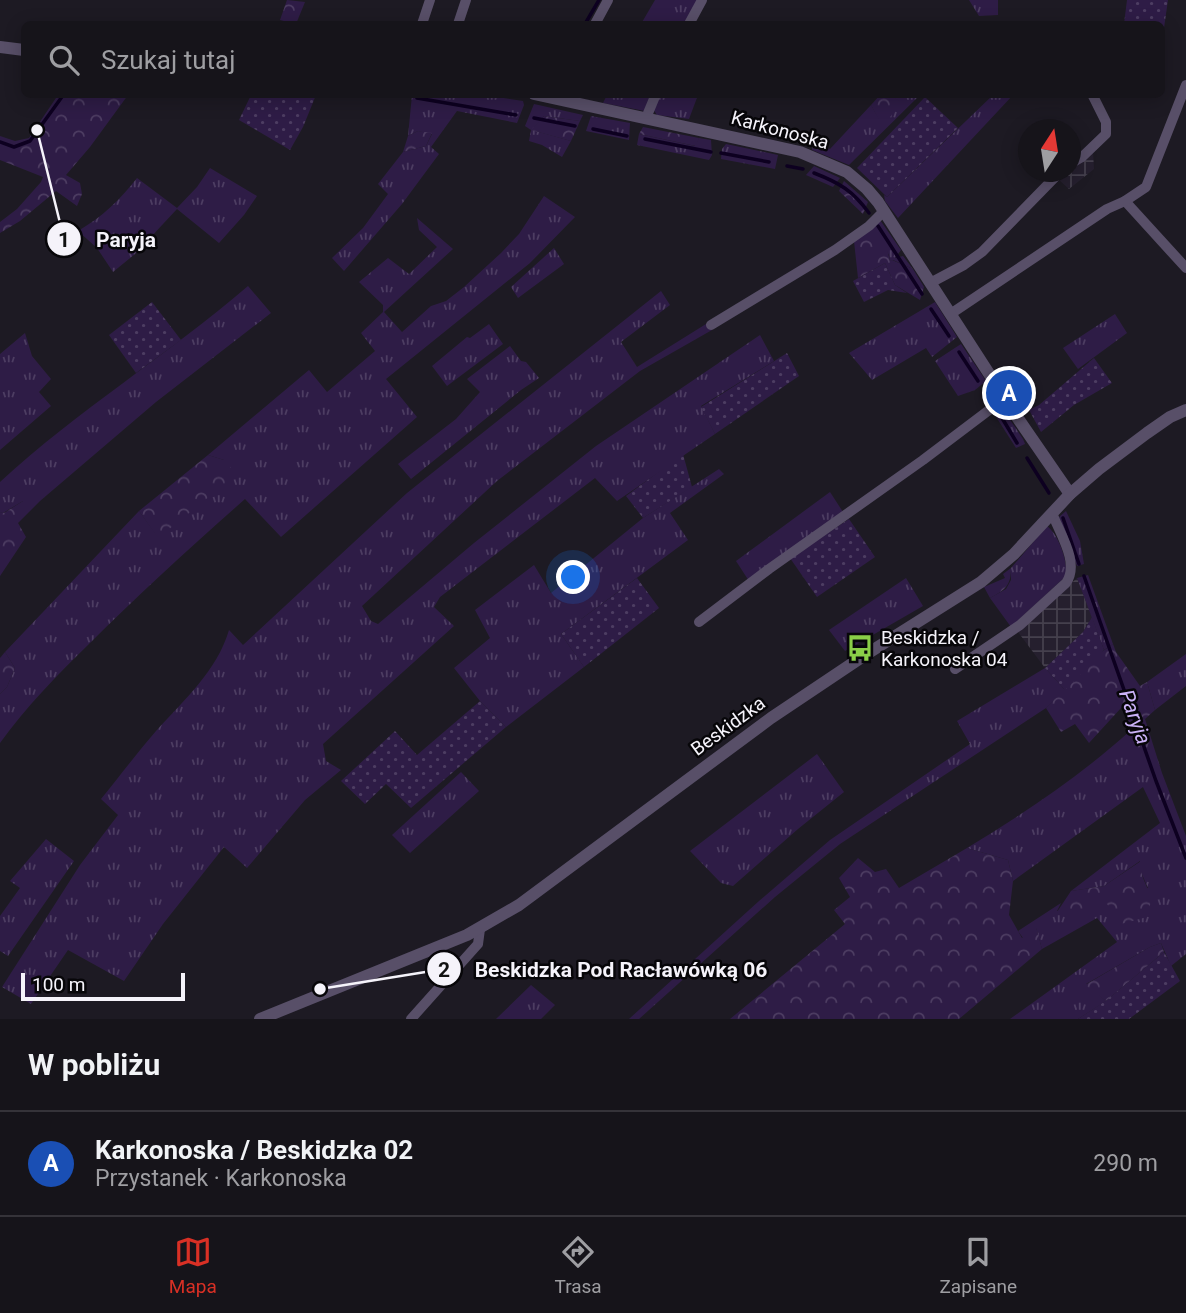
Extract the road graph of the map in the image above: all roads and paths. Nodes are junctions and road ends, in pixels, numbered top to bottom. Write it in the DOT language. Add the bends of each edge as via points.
graph roads {
  1 [pos="430,0"];
  2 [pos="466,0"];
  3 [pos="607,0"];
  4 [pos="702,0"];
  5 [pos="423,21"];
  6 [pos="459,21"];
  7 [pos="596,21"];
  8 [pos="691,21"];
  9 [pos="0,47"];
  10 [pos="21,50"];
  11 [pos="1186,85"];
  12 [pos="569,98"];
  13 [pos="654,98"];
  14 [pos="1094,98"];
  15 [pos="646,118"];
  16 [pos="1081,158"];
  17 [pos="1050,182"];
  18 [pos="1125,201"];
  19 [pos="884,211"];
  20 [pos="1186,268"];
  21 [pos="932,282"];
  22 [pos="952,313"];
  23 [pos="711,326"];
  24 [pos="1005,398"];
  25 [pos="1186,410"];
  26 [pos="1070,494"];
  27 [pos="1052,513"];
  28 [pos="699,622"];
  29 [pos="955,669"];
  30 [pos="480,929"];
  31 [pos="260,1019"];
  32 [pos="411,1019"];
  1 -- 5 [label="street"];
  2 -- 6 [label="street"];
  3 -- 7 [label="street"];
  4 -- 8 [label="street"];
  9 -- 10 [label="street"];
  11 -- 18 [label="street" via="1146,187"];
  12 -- 15 [label="street, Karkonoska"];
  13 -- 15 [label="street"];
  14 -- 16 [label="street" via="1106,122 1106,134"];
  15 -- 19 [label="street, Karkonoska" via="818,158 853,176"];
  17 -- 21 [label="street" via="982,252"];
  18 -- 20 [label="street"];
  18 -- 22 [label="street"];
  19 -- 21 [label="street, Karkonoska"];
  19 -- 23 [label="street" via="835,250"];
  21 -- 22 [label="street, Karkonoska"];
  22 -- 24 [label="street, Karkonoska"];
  24 -- 26 [label="street, Karkonoska"];
  24 -- 28 [label="street"];
  25 -- 26 [label="street, Beskidzka" via="1147,433"];
  26 -- 27 [label="street, Beskidzka"];
  27 -- 29 [label="street" via="1072,562 1072,574 1020,625"];
  27 -- 30 [label="street, Beskidzka" via="981,582 797,700 540,890"];
  30 -- 31 [label="street, Beskidzka"];
  30 -- 32 [label="street" via="478,944"];
}
